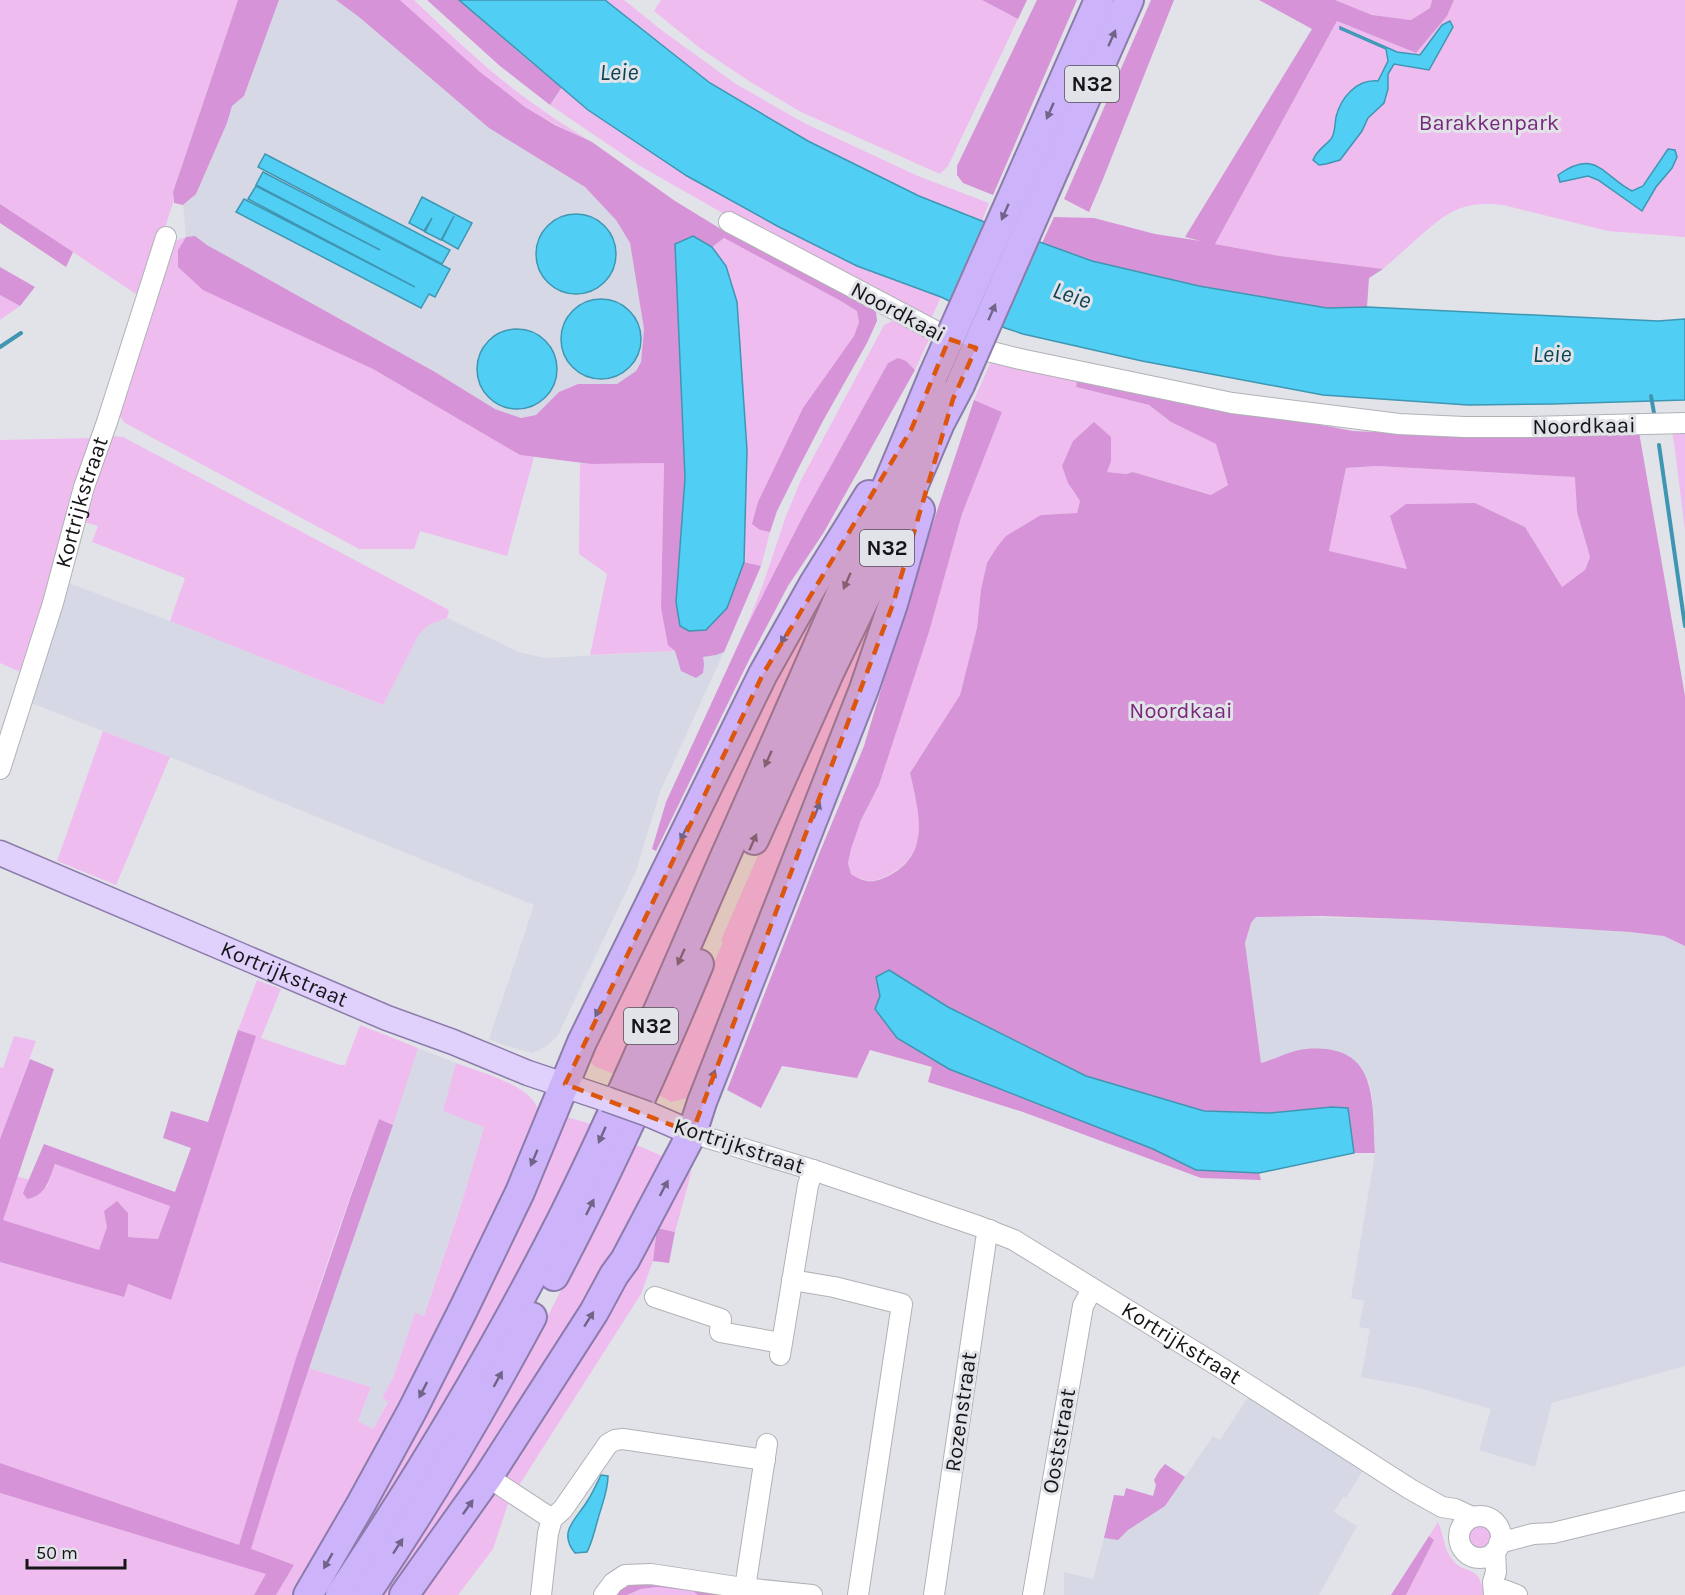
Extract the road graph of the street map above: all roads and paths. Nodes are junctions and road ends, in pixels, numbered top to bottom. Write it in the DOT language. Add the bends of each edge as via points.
graph roads {
  1 [pos="1099,0"];
  2 [pos="1129,0"];
  3 [pos="729,222"];
  4 [pos="166,237"];
  5 [pos="957,392"];
  6 [pos="1678,424"];
  7 [pos="910,430"];
  8 [pos="0,769"];
  9 [pos="0,853"];
  10 [pos="565,1084"];
  11 [pos="692,1133"];
  12 [pos="813,1170"];
  13 [pos="990,1230"];
  14 [pos="792,1280"];
  15 [pos="1092,1289"];
  16 [pos="656,1297"];
  17 [pos="488,1477"];
  18 [pos="1685,1501"];
  19 [pos="552,1519"];
  20 [pos="1466,1524"];
  21 [pos="1493,1545"];
  22 [pos="745,1588"];
  23 [pos="1493,1590"];
  24 [pos="308,1595"];
  25 [pos="340,1595"];
  26 [pos="365,1595"];
  27 [pos="404,1595"];
  28 [pos="541,1595"];
  29 [pos="604,1595"];
  30 [pos="812,1595"];
  31 [pos="858,1595"];
  32 [pos="934,1595"];
  33 [pos="1033,1595"];
  34 [pos="1517,1595"];
  1 -- 7 [label="highway, N32, one-way, bridge"];
  5 -- 2 [label="highway, N32, one-way, bridge"];
  3 -- 6 [label="street, Noordkaai" via="960,344 1020,359 1232,403 1399,424 1475,428"];
  4 -- 8 [label="street, Kortrijkstraat" via="84,487 53,603"];
  11 -- 5 [label="highway, one-way" via="864,689"];
  26 -- 5 [label="highway, N32, one-way" via="472,1425 618,1151"];
  7 -- 10 [label="highway, one-way" via="813,585 763,674"];
  7 -- 25 [label="highway, N32, one-way" via="851,573 561,1220 452,1419"];
  9 -- 10 [label="main road, Kortrijkstraat" via="387,1018"];
  10 -- 11 [label="main road, Kortrijkstraat, bridge"];
  10 -- 24 [label="highway, one-way" via="520,1192 423,1391"];
  11 -- 12 [label="street, Kortrijkstraat"];
  17 -- 11 [label="highway, one-way" via="625,1260"];
  12 -- 13 [label="street, Kortrijkstraat"];
  12 -- 14 [label="street"];
  13 -- 15 [label="street, Kortrijkstraat" via="1014,1240"];
  13 -- 32 [label="street, Rozenstraat"];
  14 -- 16 [label="street" via="780,1349 720,1332 721,1319"];
  14 -- 31 [label="street" via="902,1304"];
  15 -- 20 [label="street, Kortrijkstraat" via="1410,1489 1442,1507 1455,1509"];
  15 -- 33 [label="street, Ooststraat" via="1083,1306"];
  17 -- 19 [label="street"];
  27 -- 17 [label="highway, one-way"];
  18 -- 21 [label="street"];
  19 -- 22 [label="street" via="602,1450 615,1440 766,1452"];
  19 -- 28 [label="street"];
  20 -- 21 [label="street, Kortrijkstraat" via="1481,1516 1489,1519"];
  20 -- 21 [label="street" via="1461,1546 1466,1552"];
  21 -- 23 [label="street"];
  22 -- 29 [label="street" via="651,1574 626,1575"];
  22 -- 30 [label="street"];
  23 -- 34 [label="street"];
}
